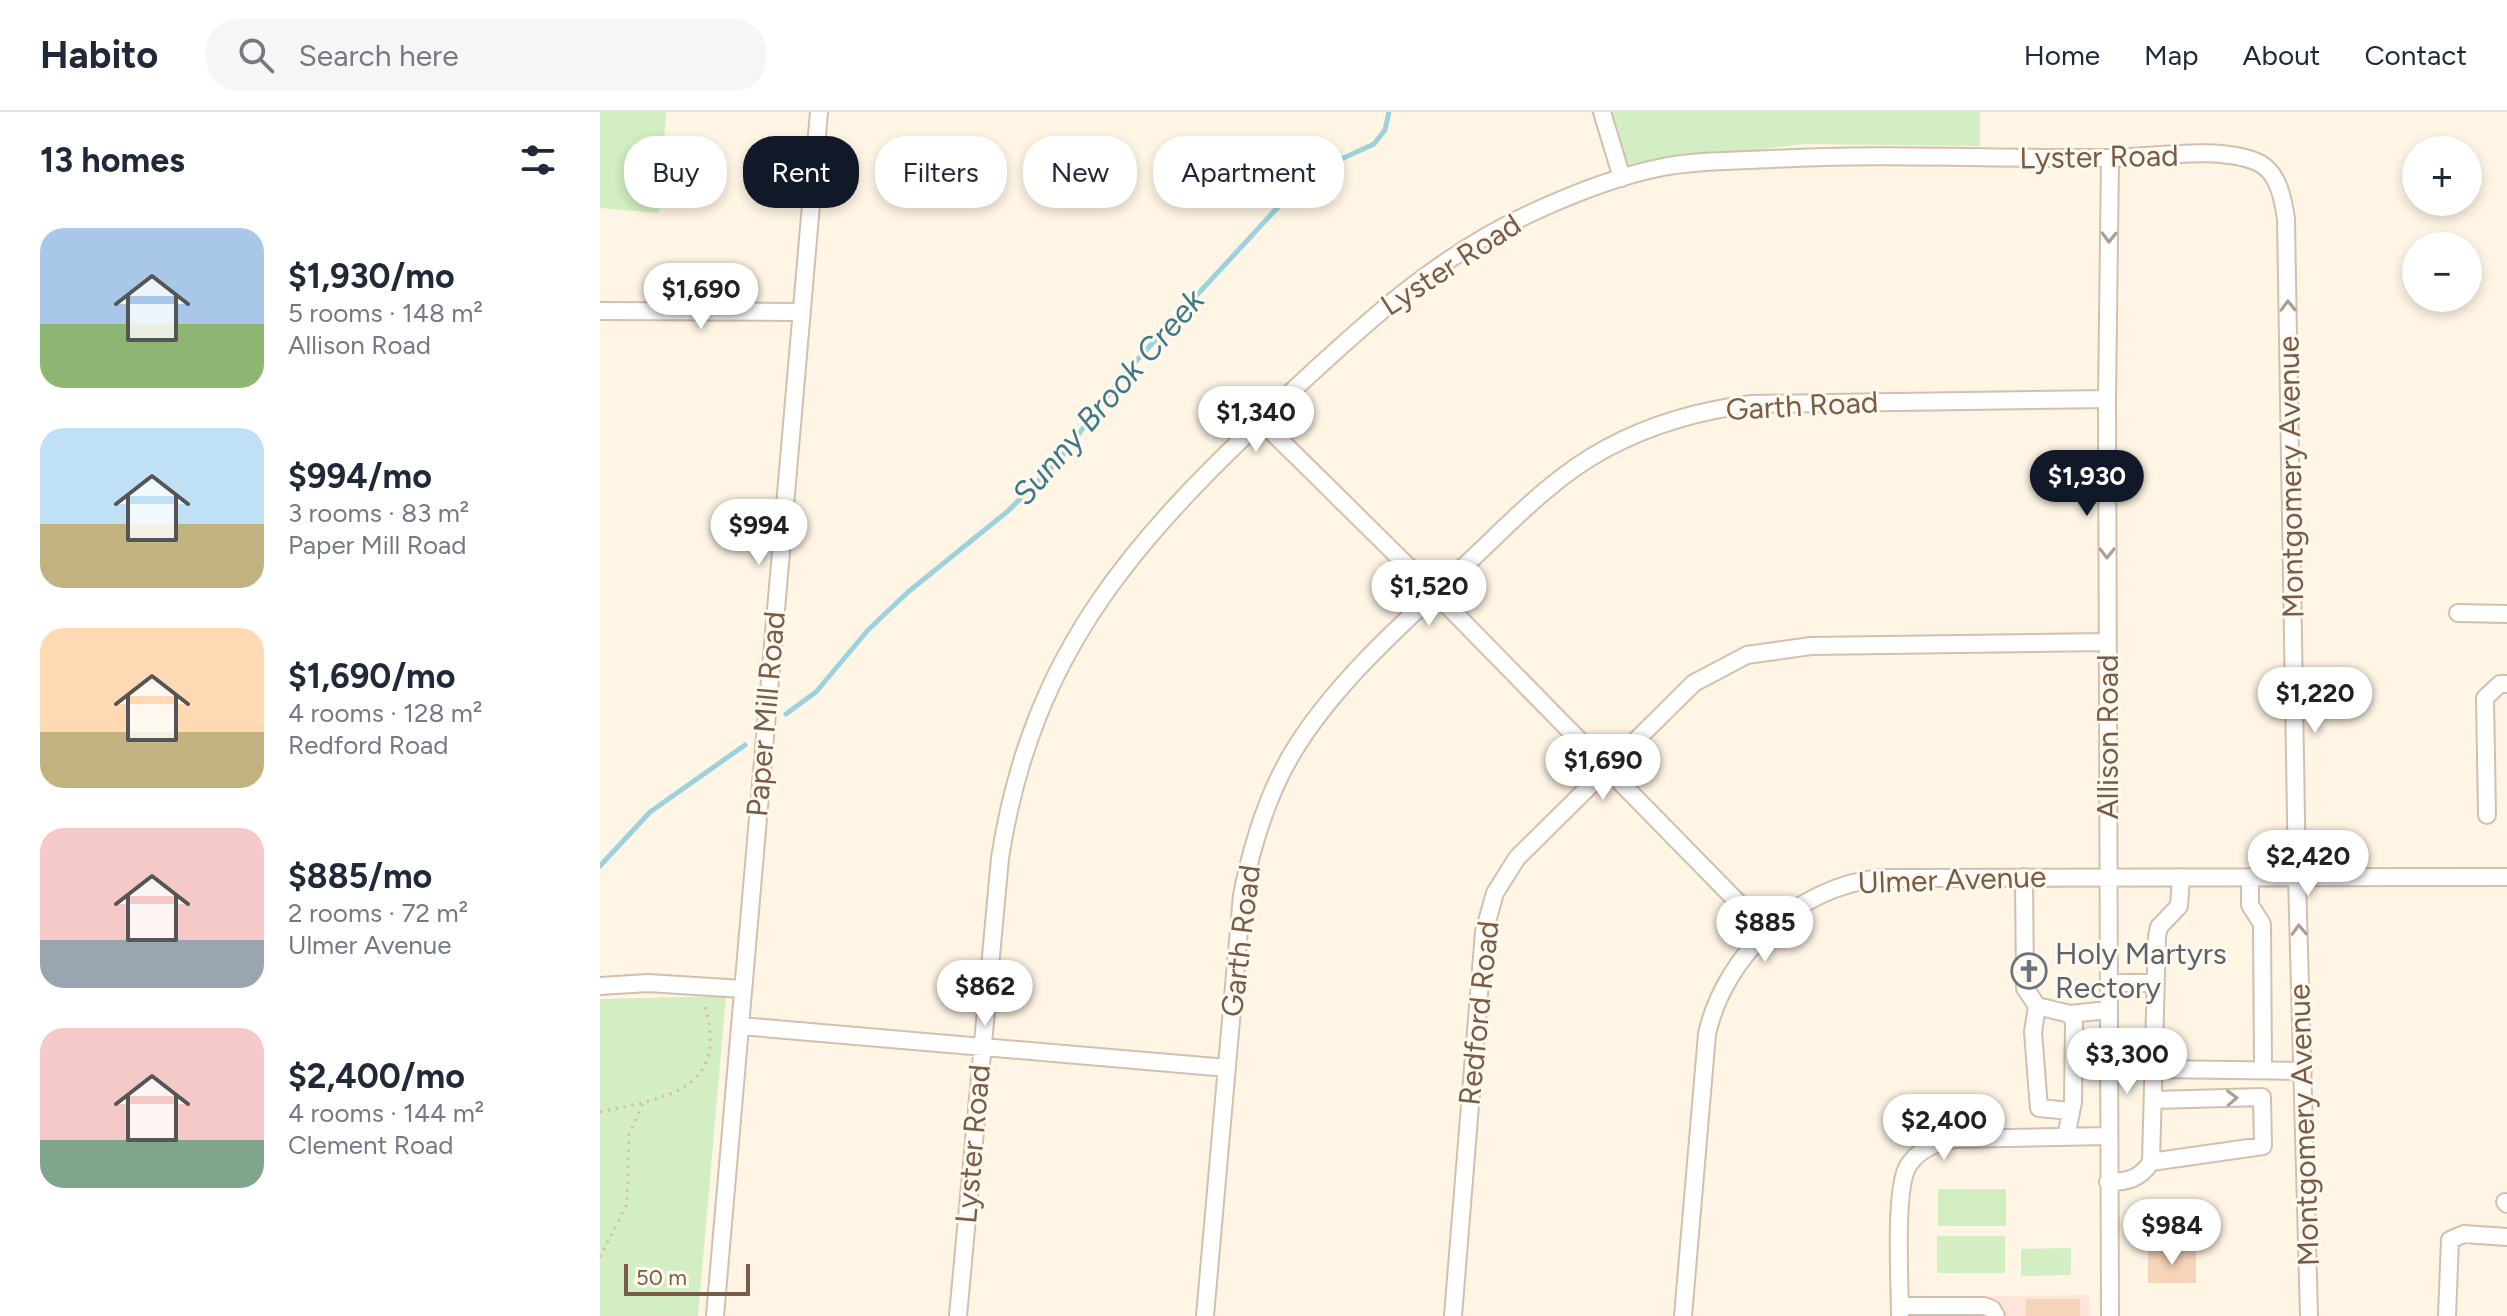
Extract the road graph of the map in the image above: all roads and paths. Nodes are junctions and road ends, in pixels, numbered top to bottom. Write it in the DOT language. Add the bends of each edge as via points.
graph roads {
  1 [pos="819,112"];
  2 [pos="1602,112"];
  3 [pos="2110,159"];
  4 [pos="2269,169"];
  5 [pos="1622,178"];
  6 [pos="600,311"];
  7 [pos="802,312"];
  8 [pos="2107,399"];
  9 [pos="1261,421"];
  10 [pos="1435,593"];
  11 [pos="2458,613"];
  12 [pos="2507,614"];
  13 [pos="2107,642"];
  14 [pos="2507,684"];
  15 [pos="1608,769"];
  16 [pos="2487,815"];
  17 [pos="2024,877"];
  18 [pos="2109,877"];
  19 [pos="2181,877"];
  20 [pos="2250,877"];
  21 [pos="2297,877"];
  22 [pos="2507,877"];
  23 [pos="1767,932"];
  24 [pos="2108,983"];
  25 [pos="2156,983"];
  26 [pos="600,986"];
  27 [pos="699,986"];
  28 [pos="743,989"];
  29 [pos="2037,1006"];
  30 [pos="2108,1010"];
  31 [pos="2072,1018"];
  32 [pos="740,1026"];
  33 [pos="982,1048"];
  34 [pos="1227,1068"];
  35 [pos="2154,1069"];
  36 [pos="2263,1070"];
  37 [pos="2303,1071"];
  38 [pos="2154,1100"];
  39 [pos="643,1103"];
  40 [pos="2070,1111"];
  41 [pos="600,1112"];
  42 [pos="2107,1136"];
  43 [pos="2066,1137"];
  44 [pos="2151,1162"];
  45 [pos="2108,1182"];
  46 [pos="2507,1237"];
  47 [pos="600,1257"];
  48 [pos="1900,1311"];
  49 [pos="715,1316"];
  50 [pos="958,1316"];
  51 [pos="1205,1316"];
  52 [pos="1453,1316"];
  53 [pos="1683,1316"];
  54 [pos="1996,1316"];
  55 [pos="2110,1316"];
  56 [pos="2309,1316"];
  57 [pos="2447,1316"];
  1 -- 7 [label="street, Paper Mill Road"];
  2 -- 5 [label="street"];
  3 -- 4 [label="street, Lyster Road" via="2222,155"];
  3 -- 5 [label="street, Lyster Road" via="1800,158 1706,162"];
  3 -- 8 [label="street, Allison Road, one-way"];
  21 -- 4 [label="street, Montgomery Avenue, one-way" via="2286,219"];
  5 -- 9 [label="street, Lyster Road" via="1531,213 1425,274 1372,316"];
  6 -- 7 [label="street"];
  7 -- 28 [label="street, Paper Mill Road"];
  8 -- 10 [label="street, Garth Road" via="1752,404 1667,422 1605,448 1549,486"];
  8 -- 13 [label="street, Allison Road, one-way"];
  9 -- 10 [label="street"];
  9 -- 33 [label="street, Lyster Road" via="1130,556 1091,610 1052,679 1026,744 1007,814"];
  10 -- 15 [label="street"];
  10 -- 34 [label="street, Garth Road" via="1326,704 1277,783 1252,849 1242,895"];
  11 -- 12 [label="street"];
  13 -- 15 [label="street, Redford Road" via="1811,646 1747,655 1694,683"];
  13 -- 18 [label="street, Allison Road"];
  14 -- 16 [label="street" via="2485,698"];
  15 -- 23 [label="street"];
  15 -- 52 [label="street, Redford Road" via="1517,858 1489,910"];
  17 -- 18 [label="street, Ulmer Avenue"];
  17 -- 23 [label="street, Ulmer Avenue" via="1846,883 1817,894"];
  17 -- 29 [label="street" via="2025,988"];
  18 -- 19 [label="street, Ulmer Avenue"];
  18 -- 24 [label="street, Allison Road"];
  19 -- 20 [label="street, Ulmer Avenue"];
  19 -- 25 [label="street" via="2179,906 2159,927"];
  20 -- 21 [label="street, Ulmer Avenue"];
  20 -- 36 [label="street" via="2250,905 2262,924"];
  21 -- 22 [label="street, Ulmer Avenue"];
  37 -- 21 [label="street, Montgomery Avenue, one-way"];
  23 -- 53 [label="street, Ulmer Avenue" via="1723,986 1707,1034"];
  24 -- 25 [label="street"];
  24 -- 30 [label="street, Allison Road"];
  25 -- 35 [label="street"];
  26 -- 27 [label="street"];
  27 -- 28 [label="street"];
  27 -- 39 [label="path" via="710,1029 709,1054 681,1092"];
  28 -- 32 [label="street, Paper Mill Road"];
  29 -- 31 [label="street"];
  29 -- 40 [label="street" via="2033,1032 2039,1108"];
  30 -- 31 [label="street"];
  30 -- 42 [label="street, Allison Road"];
  31 -- 40 [label="street"];
  32 -- 33 [label="street"];
  32 -- 49 [label="street, Paper Mill Road"];
  33 -- 34 [label="street"];
  33 -- 50 [label="street, Lyster Road"];
  34 -- 51 [label="street, Garth Road"];
  35 -- 36 [label="street"];
  35 -- 38 [label="street"];
  36 -- 37 [label="street"];
  37 -- 56 [label="street, Montgomery Avenue"];
  38 -- 44 [label="street"];
  38 -- 44 [label="street, one-way" via="2262,1097 2263,1146"];
  39 -- 41 [label="path"];
  39 -- 47 [label="path" via="629,1135 627,1204"];
  40 -- 43 [label="street"];
  42 -- 43 [label="street"];
  42 -- 45 [label="street, Allison Road"];
  43 -- 48 [label="street" via="1941,1141 1915,1158 1903,1177 1901,1197"];
  44 -- 45 [label="street" via="2127,1182"];
  45 -- 55 [label="street, Allison Road"];
  46 -- 57 [label="street" via="2464,1234 2450,1240"];
  48 -- 54 [label="street" via="1984,1306"];
}
